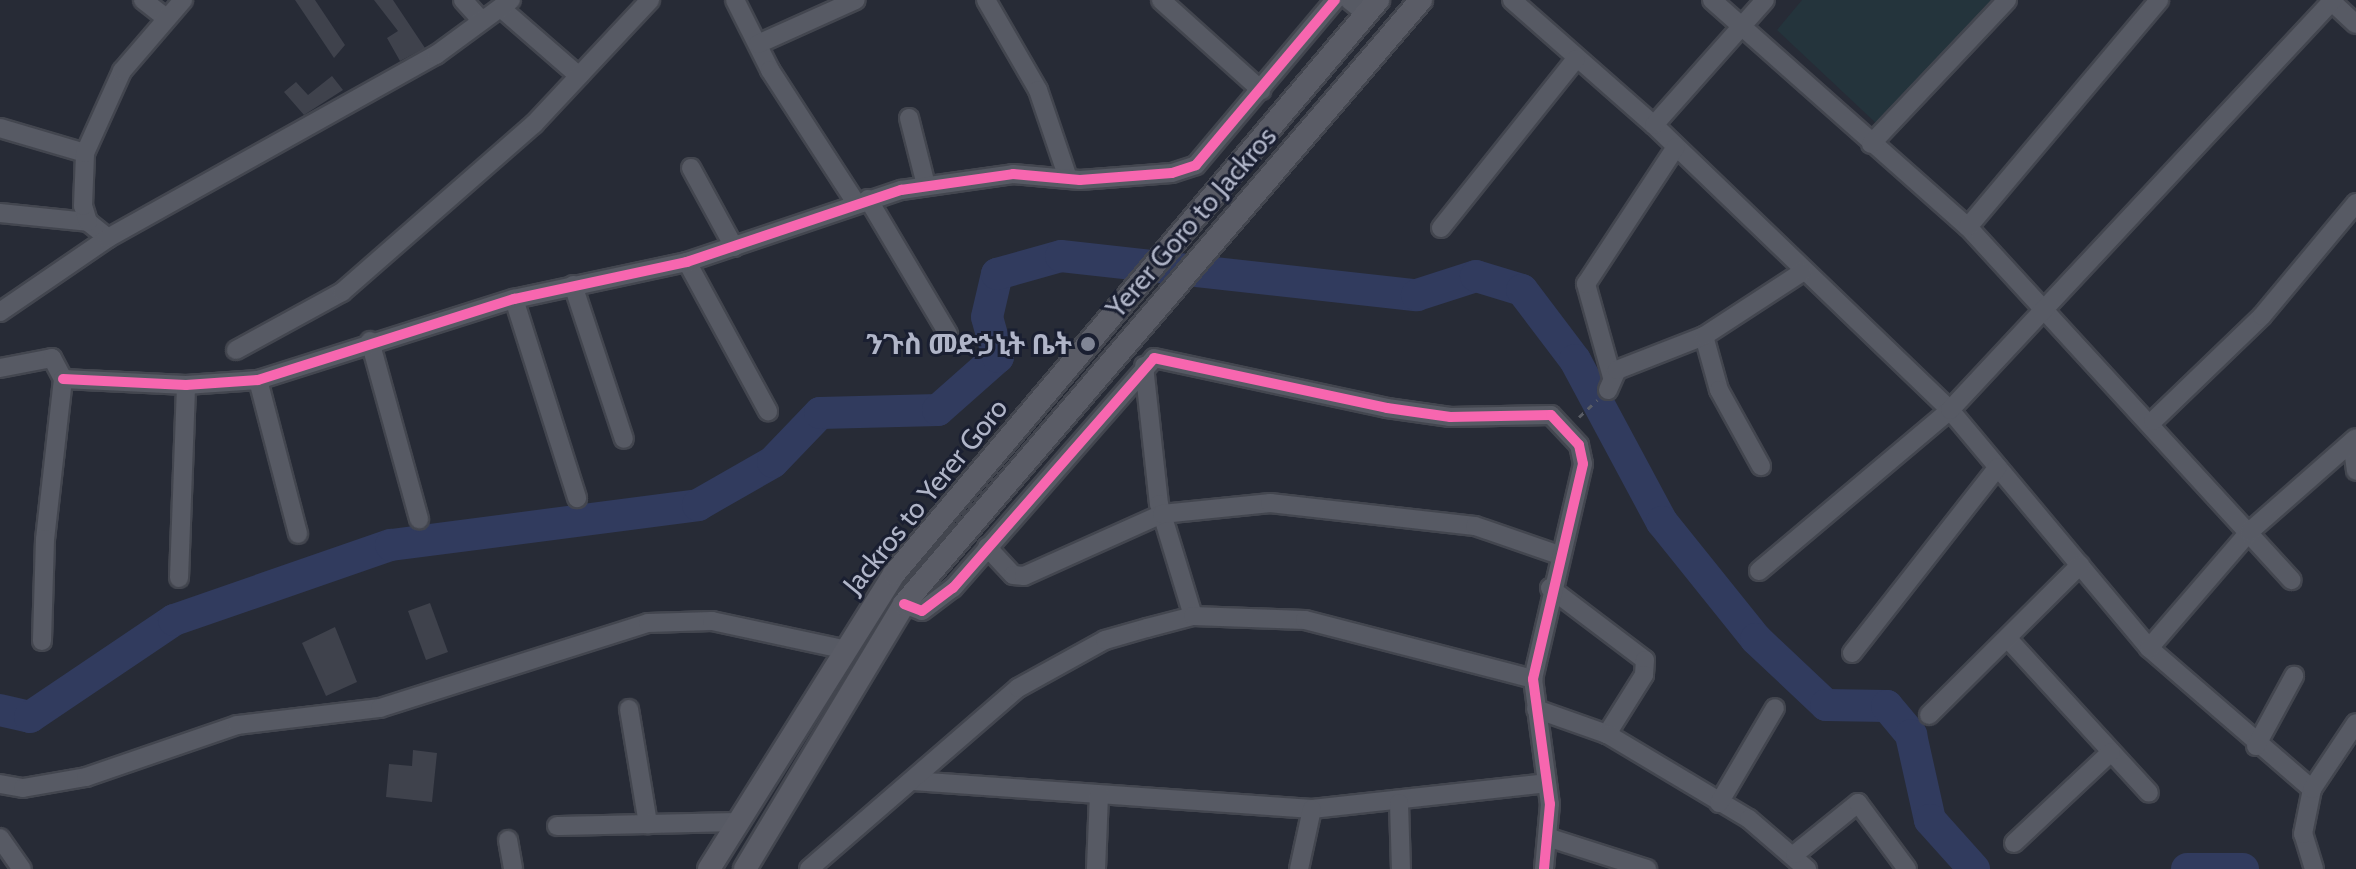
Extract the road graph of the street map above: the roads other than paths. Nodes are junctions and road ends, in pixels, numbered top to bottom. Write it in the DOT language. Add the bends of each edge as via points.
graph roads {
  1 [pos="143,0"];
  2 [pos="183,0"];
  3 [pos="463,0"];
  4 [pos="650,0"];
  5 [pos="735,0"];
  6 [pos="856,0"];
  7 [pos="986,0"];
  8 [pos="1161,0"];
  9 [pos="1335,0"];
  10 [pos="1421,0"];
  11 [pos="1512,0"];
  12 [pos="1712,0"];
  13 [pos="1765,0"];
  14 [pos="2007,0"];
  15 [pos="2159,0"];
  16 [pos="2332,0"];
  17 [pos="1364,4"];
  18 [pos="507,5"];
  19 [pos="166,18"];
  20 [pos="482,21"];
  21 [pos="2356,24"];
  22 [pos="1742,25"];
  23 [pos="758,44"];
  24 [pos="1576,59"];
  25 [pos="579,76"];
  26 [pos="1261,90"];
  27 [pos="909,118"];
  28 [pos="1654,125"];
  29 [pos="0,128"];
  30 [pos="1871,144"];
  31 [pos="1676,147"];
  32 [pos="85,153"];
  33 [pos="691,168"];
  34 [pos="1068,178"];
  35 [pos="926,185"];
  36 [pos="862,201"];
  37 [pos="2356,203"];
  38 [pos="0,213"];
  39 [pos="88,222"];
  40 [pos="1968,227"];
  41 [pos="1441,228"];
  42 [pos="108,238"];
  43 [pos="734,247"];
  44 [pos="687,262"];
  45 [pos="1802,272"];
  46 [pos="573,285"];
  47 [pos="514,299"];
  48 [pos="2045,305"];
  49 [pos="0,312"];
  50 [pos="948,334"];
  51 [pos="1704,336"];
  52 [pos="370,341"];
  53 [pos="236,350"];
  54 [pos="1144,366"];
  55 [pos="0,368"];
  56 [pos="63,379"];
  57 [pos="258,380"];
  58 [pos="186,385"];
  59 [pos="1950,410"];
  60 [pos="768,411"];
  61 [pos="2153,421"];
  62 [pos="624,439"];
  63 [pos="2354,440"];
  64 [pos="1761,466"];
  65 [pos="1998,467"];
  66 [pos="2356,471"];
  67 [pos="577,498"];
  68 [pos="1162,514"];
  69 [pos="419,519"];
  70 [pos="2249,532"];
  71 [pos="298,534"];
  72 [pos="987,547"];
  73 [pos="1559,555"];
  74 [pos="2080,565"];
  75 [pos="1759,571"];
  76 [pos="179,578"];
  77 [pos="2292,580"];
  78 [pos="1550,588"];
  79 [pos="904,604"];
  80 [pos="1193,616"];
  81 [pos="849,640"];
  82 [pos="2009,640"];
  83 [pos="42,641"];
  84 [pos="2149,648"];
  85 [pos="1852,653"];
  86 [pos="2294,676"];
  87 [pos="1533,679"];
  88 [pos="1775,708"];
  89 [pos="629,709"];
  90 [pos="1536,709"];
  91 [pos="1929,715"];
  92 [pos="2356,723"];
  93 [pos="1607,734"];
  94 [pos="2256,746"];
  95 [pos="2111,752"];
  96 [pos="913,781"];
  97 [pos="1546,783"];
  98 [pos="0,784"];
  99 [pos="2312,789"];
  100 [pos="2149,793"];
  101 [pos="1099,795"];
  102 [pos="1399,803"];
  103 [pos="1719,803"];
  104 [pos="1312,809"];
  105 [pos="739,822"];
  106 [pos="648,824"];
  107 [pos="557,826"];
  108 [pos="0,838"];
  109 [pos="1550,838"];
  110 [pos="508,840"];
  111 [pos="2014,843"];
  112 [pos="1795,854"];
  113 [pos="22,869"];
  114 [pos="513,869"];
  115 [pos="709,869"];
  116 [pos="745,869"];
  117 [pos="809,869"];
  118 [pos="1096,869"];
  119 [pos="1299,869"];
  120 [pos="1401,869"];
  121 [pos="1544,869"];
  122 [pos="1647,869"];
  123 [pos="1807,869"];
  124 [pos="1907,869"];
  125 [pos="2314,869"];
  1 -- 19 [label="street"];
  2 -- 19 [label="street"];
  3 -- 20 [label="street"];
  4 -- 25 [label="street"];
  5 -- 23 [label="street"];
  6 -- 23 [label="street"];
  7 -- 34 [label="street" via="1038,90"];
  8 -- 26 [label="street"];
  9 -- 26 [label="street"];
  10 -- 79 [label="main road, Yerer Goro to Jackros"];
  11 -- 24 [label="street"];
  12 -- 22 [label="street"];
  13 -- 22 [label="street"];
  14 -- 30 [label="street"];
  15 -- 40 [label="street"];
  16 -- 21 [label="street"];
  16 -- 48 [label="street"];
  17 -- 81 [label="main road, Jackros to Yerer Goro" via="1345,38 1207,210 934,522"];
  18 -- 20 [label="street"];
  18 -- 25 [label="street"];
  19 -- 32 [label="street" via="122,71"];
  20 -- 42 [label="street" via="410,71"];
  22 -- 28 [label="street"];
  22 -- 30 [label="street"];
  23 -- 36 [label="street"];
  24 -- 28 [label="street"];
  24 -- 41 [label="street"];
  25 -- 53 [label="street" via="342,292"];
  26 -- 34 [label="street" via="1196,165"];
  27 -- 35 [label="street"];
  28 -- 31 [label="street"];
  29 -- 32 [label="street"];
  30 -- 40 [label="street"];
  31 -- 45 [label="street"];
  31 -- 51 [label="street" via="1586,284 1610,383"];
  32 -- 39 [label="street"];
  33 -- 43 [label="street"];
  34 -- 35 [label="street" via="1013,174"];
  35 -- 36 [label="street"];
  36 -- 43 [label="street"];
  36 -- 50 [label="street"];
  37 -- 61 [label="street" via="2262,316"];
  38 -- 39 [label="street"];
  39 -- 42 [label="street"];
  40 -- 48 [label="street"];
  42 -- 49 [label="street"];
  43 -- 44 [label="street"];
  44 -- 46 [label="street"];
  44 -- 60 [label="street"];
  45 -- 51 [label="street"];
  45 -- 59 [label="street"];
  46 -- 47 [label="street"];
  46 -- 62 [label="street"];
  47 -- 52 [label="street"];
  47 -- 67 [label="street"];
  48 -- 59 [label="street"];
  48 -- 61 [label="street"];
  51 -- 64 [label="street" via="1719,390"];
  52 -- 57 [label="street"];
  52 -- 69 [label="street"];
  54 -- 68 [label="street"];
  54 -- 72 [label="street"];
  54 -- 73 [label="street" via="1154,358 1186,360 1450,417 1551,415 1579,445 1583,464"];
  55 -- 56 [label="street" via="52,358"];
  56 -- 58 [label="street"];
  56 -- 83 [label="street" via="45,539"];
  57 -- 58 [label="street"];
  57 -- 71 [label="street"];
  58 -- 76 [label="street"];
  59 -- 65 [label="street"];
  59 -- 75 [label="street"];
  61 -- 70 [label="street"];
  63 -- 66 [label="street"];
  63 -- 70 [label="street"];
  65 -- 74 [label="street"];
  65 -- 85 [label="street"];
  68 -- 72 [label="street" via="1024,576 1013,575"];
  68 -- 73 [label="street" via="1270,503 1352,507 1475,526"];
  68 -- 80 [label="street"];
  70 -- 77 [label="street"];
  70 -- 84 [label="street"];
  72 -- 79 [label="street" via="934,607"];
  73 -- 78 [label="street"];
  74 -- 82 [label="street"];
  74 -- 84 [label="street"];
  78 -- 87 [label="street"];
  78 -- 93 [label="street" via="1645,660 1644,675"];
  79 -- 116 [label="main road"];
  80 -- 87 [label="street" via="1320,623"];
  80 -- 96 [label="street" via="1069,658 977,721"];
  81 -- 98 [label="street" via="712,621 648,623 380,708 237,725 86,777 23,788"];
  81 -- 105 [label="main road, Jackros to Yerer Goro"];
  82 -- 91 [label="street"];
  82 -- 95 [label="street"];
  84 -- 94 [label="street"];
  86 -- 94 [label="street"];
  87 -- 90 [label="street"];
  88 -- 103 [label="street"];
  89 -- 106 [label="street"];
  90 -- 93 [label="street"];
  90 -- 97 [label="street"];
  92 -- 99 [label="street"];
  93 -- 103 [label="street"];
  94 -- 99 [label="street"];
  95 -- 100 [label="street"];
  95 -- 111 [label="street"];
  96 -- 101 [label="street"];
  96 -- 117 [label="street"];
  97 -- 102 [label="street"];
  97 -- 109 [label="street"];
  99 -- 125 [label="street" via="2303,834"];
  101 -- 104 [label="street"];
  101 -- 118 [label="street"];
  102 -- 104 [label="street"];
  102 -- 120 [label="street"];
  103 -- 112 [label="street"];
  104 -- 119 [label="street"];
  105 -- 106 [label="street"];
  105 -- 115 [label="main road, Jackros to Yerer Goro"];
  106 -- 107 [label="street"];
  108 -- 113 [label="street"];
  109 -- 121 [label="street"];
  109 -- 122 [label="street"];
  110 -- 114 [label="street"];
  112 -- 123 [label="street"];
  112 -- 124 [label="street" via="1858,803"];
}
